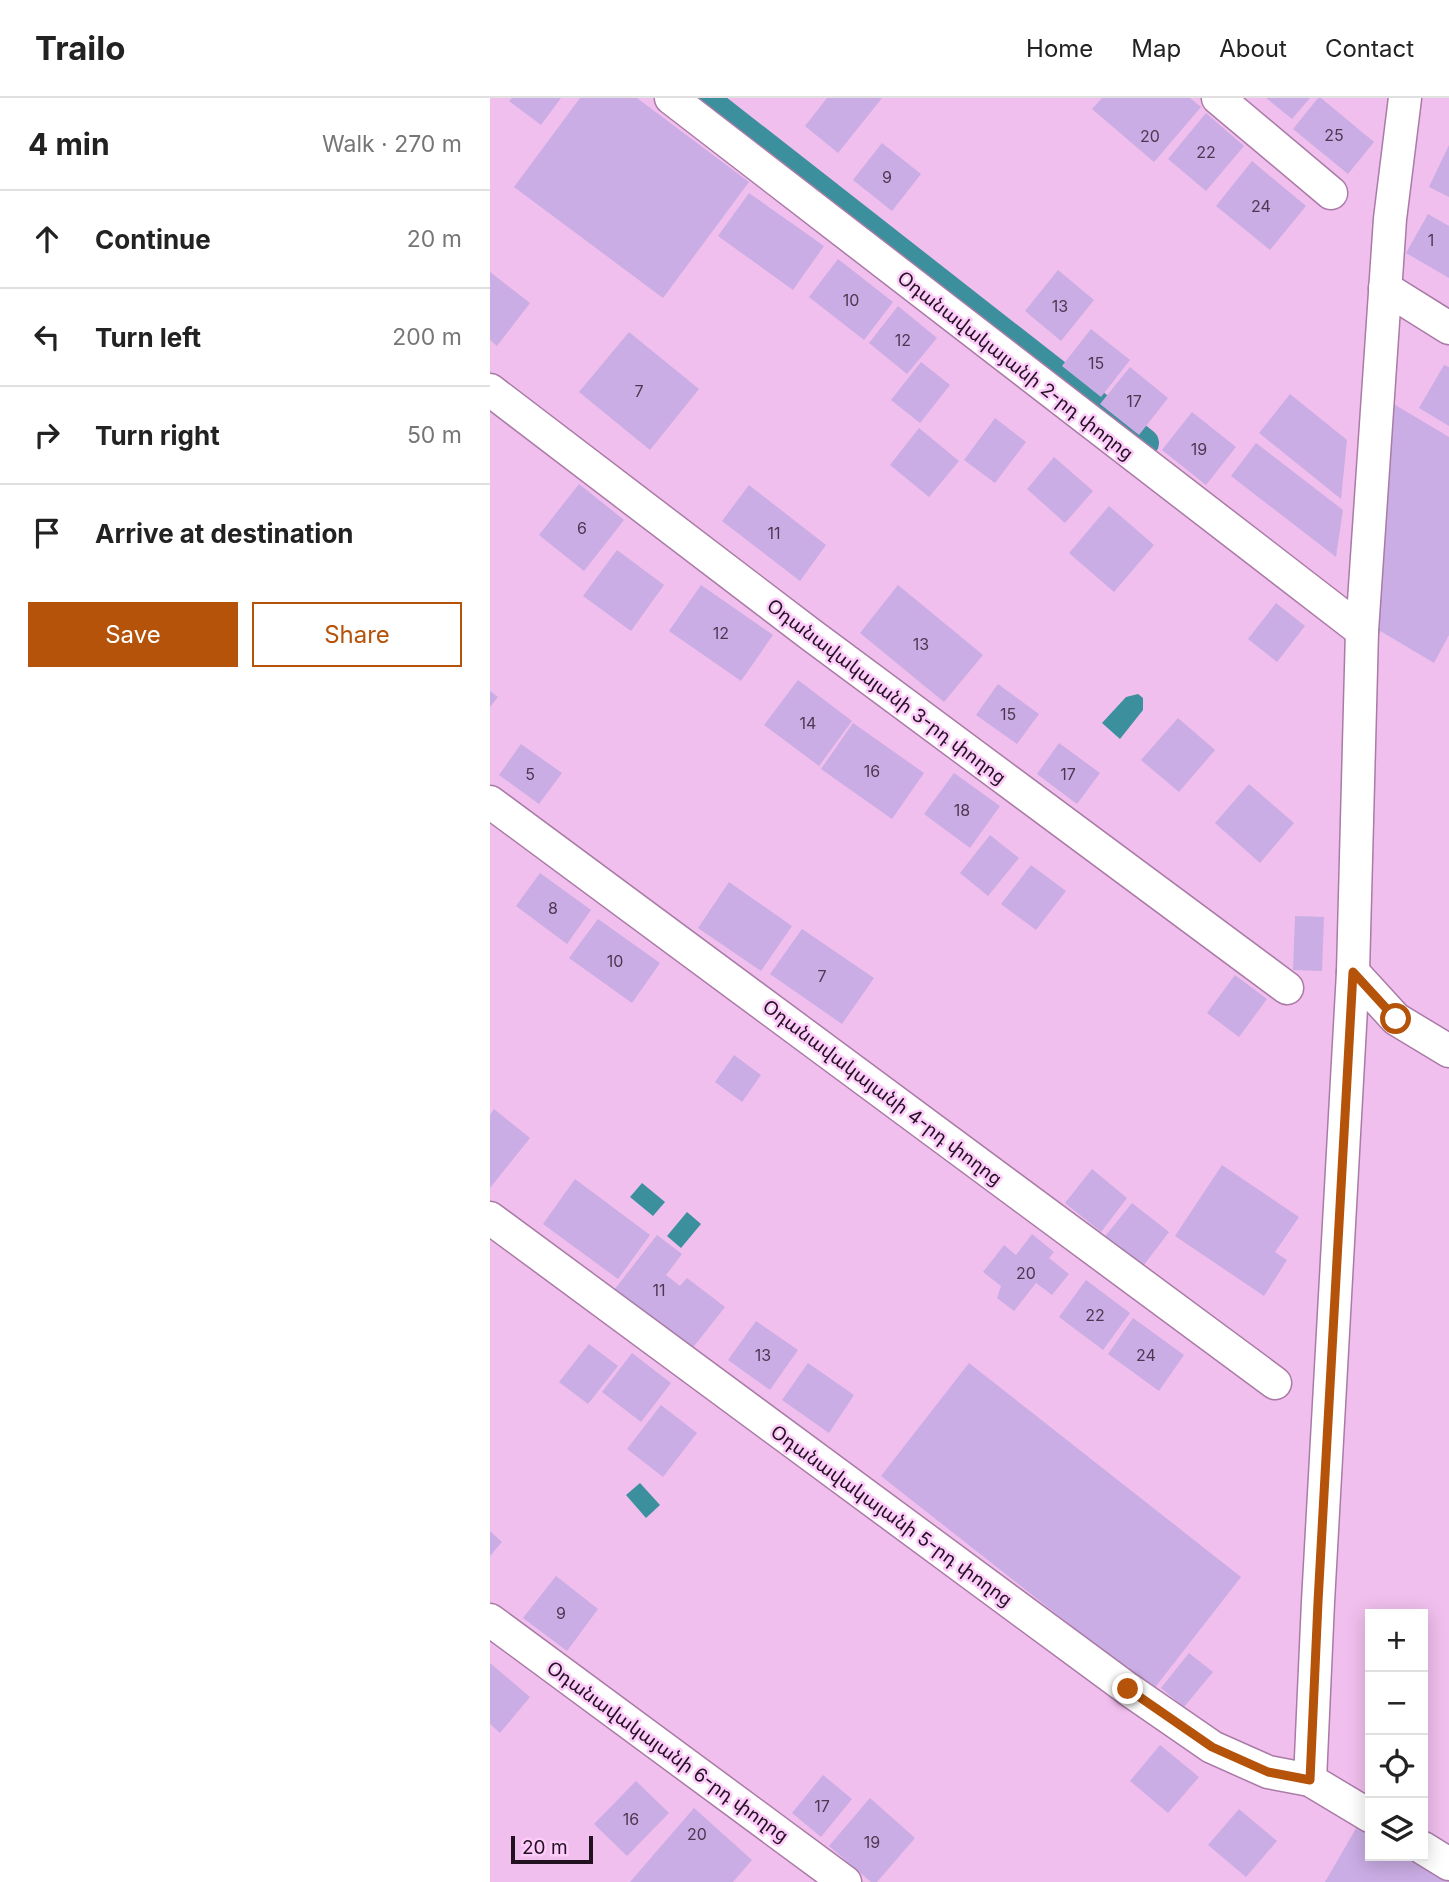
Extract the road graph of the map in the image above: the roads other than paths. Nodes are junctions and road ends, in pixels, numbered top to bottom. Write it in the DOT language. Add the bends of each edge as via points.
graph roads {
  1 [pos="671,98"];
  2 [pos="1218,98"];
  3 [pos="1405,98"];
  4 [pos="1331,193"];
  5 [pos="1385,288"];
  6 [pos="1449,328"];
  7 [pos="490,390"];
  8 [pos="1362,631"];
  9 [pos="490,802"];
  10 [pos="1353,972"];
  11 [pos="1287,988"];
  12 [pos="1449,1051"];
  13 [pos="490,1218"];
  14 [pos="1275,1383"];
  15 [pos="490,1620"];
  16 [pos="1310,1780"];
  17 [pos="1365,1813"];
  18 [pos="1428,1851"];
  19 [pos="1449,1864"];
  20 [pos="845,1882"];
  1 -- 8 [label="street, Օդանավակայանի 2-րդ փողոց"];
  2 -- 4 [label="street"];
  3 -- 5 [label="street"];
  5 -- 6 [label="street"];
  5 -- 8 [label="street"];
  7 -- 11 [label="street, Օդանավակայանի 3-րդ փողոց"];
  8 -- 10 [label="street"];
  9 -- 14 [label="street, Օդանավակայանի 4-րդ փողոց"];
  10 -- 12 [label="street" via="1396,1019"];
  10 -- 16 [label="street"];
  13 -- 16 [label="street, Օդանավակայանի 5-րդ փողոց" via="1201,1740 1268,1772"];
  15 -- 20 [label="street, Օդանավակայանի 6-րդ փողոց"];
  16 -- 17 [label="street"];
  18 -- 19 [label="street"];
}
